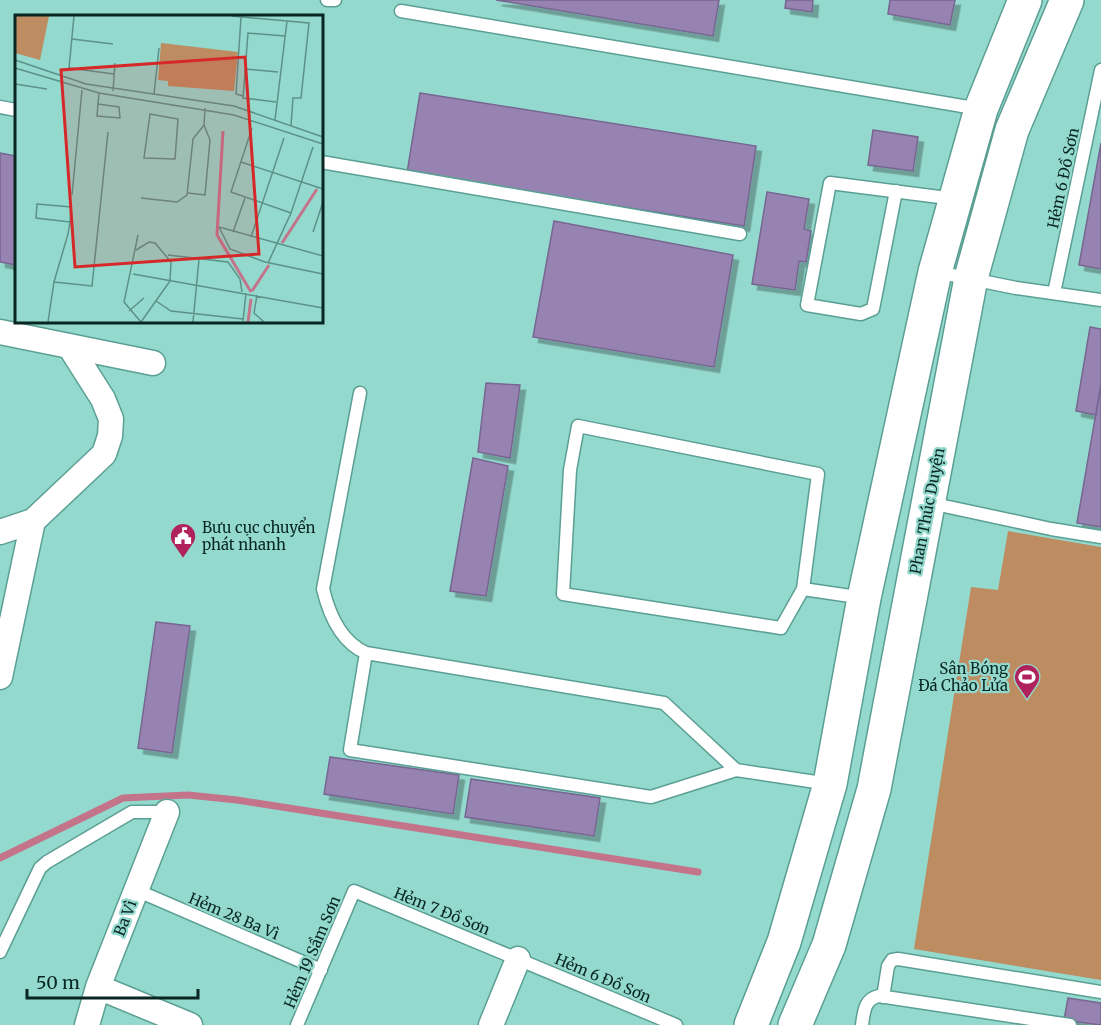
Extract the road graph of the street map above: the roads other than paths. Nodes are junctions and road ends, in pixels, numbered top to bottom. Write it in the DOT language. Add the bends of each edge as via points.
graph roads {
  1 [pos="327,0"];
  2 [pos="335,0"];
  3 [pos="1025,0"];
  4 [pos="1067,0"];
  5 [pos="401,11"];
  6 [pos="1101,70"];
  7 [pos="0,107"];
  8 [pos="981,109"];
  9 [pos="15,110"];
  10 [pos="322,162"];
  11 [pos="896,191"];
  12 [pos="955,200"];
  13 [pos="740,234"];
  14 [pos="935,272"];
  15 [pos="971,278"];
  16 [pos="1054,293"];
  17 [pos="1101,300"];
  18 [pos="0,332"];
  19 [pos="70,347"];
  20 [pos="153,363"];
  21 [pos="360,393"];
  22 [pos="929,503"];
  23 [pos="33,521"];
  24 [pos="0,532"];
  25 [pos="1101,537"];
  26 [pos="803,589"];
  27 [pos="864,598"];
  28 [pos="366,653"];
  29 [pos="0,676"];
  30 [pos="736,770"];
  31 [pos="830,784"];
  32 [pos="167,812"];
  33 [pos="136,890"];
  34 [pos="354,891"];
  35 [pos="0,952"];
  36 [pos="519,959"];
  37 [pos="321,970"];
  38 [pos="98,987"];
  39 [pos="1101,992"];
  40 [pos="883,997"];
  41 [pos="1030,1022"];
  42 [pos="87,1025"];
  43 [pos="190,1025"];
  44 [pos="297,1025"];
  45 [pos="491,1025"];
  46 [pos="676,1025"];
  47 [pos="751,1025"];
  48 [pos="795,1025"];
  49 [pos="862,1025"];
  50 [pos="1070,1025"];
  1 -- 2 [label="lane"];
  3 -- 8 [label="main road"];
  4 -- 15 [label="main road, Phan Thúc Duyện" via="1012,130"];
  5 -- 8 [label="lane"];
  6 -- 16 [label="lane, Hẻm 6 Đồ Sơn"];
  7 -- 9 [label="lane"];
  8 -- 12 [label="main road"];
  10 -- 13 [label="lane"];
  11 -- 11 [label="lane" via="873,309 861,314 807,305 830,183"];
  11 -- 12 [label="lane"];
  12 -- 14 [label="main road"];
  14 -- 15 [label="lane"];
  14 -- 27 [label="main road"];
  15 -- 16 [label="lane"];
  15 -- 22 [label="main road, Phan Thúc Duyện"];
  16 -- 17 [label="lane"];
  18 -- 19 [label="street"];
  19 -- 20 [label="street"];
  19 -- 23 [label="street" via="103,399 111,419 110,436 104,454"];
  21 -- 28 [label="lane" via="323,589 344,636"];
  22 -- 25 [label="lane"];
  22 -- 48 [label="main road, Phan Thúc Duyện" via="874,789 829,945"];
  23 -- 24 [label="street"];
  23 -- 29 [label="street"];
  26 -- 26 [label="lane" via="781,628 563,594 570,470 578,426 818,474"];
  26 -- 27 [label="lane"];
  27 -- 31 [label="main road"];
  28 -- 30 [label="lane" via="664,703"];
  28 -- 30 [label="lane" via="350,750 651,797"];
  30 -- 31 [label="lane"];
  31 -- 47 [label="main road" via="784,942"];
  32 -- 33 [label="street, Ba Vì"];
  32 -- 35 [label="lane" via="132,812 47,862 40,868"];
  33 -- 37 [label="lane, Hẻm 28 Ba Vì"];
  33 -- 38 [label="street, Ba Vì"];
  34 -- 36 [label="lane, Hẻm 7 Đồ Sơn"];
  34 -- 37 [label="lane, Hẻm 19 Sầm Sơn"];
  36 -- 45 [label="street"];
  36 -- 46 [label="lane, Hẻm 6 Đồ Sơn"];
  37 -- 44 [label="lane, Hẻm 19 Sầm Sơn"];
  38 -- 42 [label="street, Ba Vì"];
  38 -- 43 [label="street"];
  39 -- 40 [label="lane" via="898,959 888,966"];
  40 -- 41 [label="lane"];
  40 -- 49 [label="lane" via="870,1000"];
  41 -- 50 [label="lane"];
}
